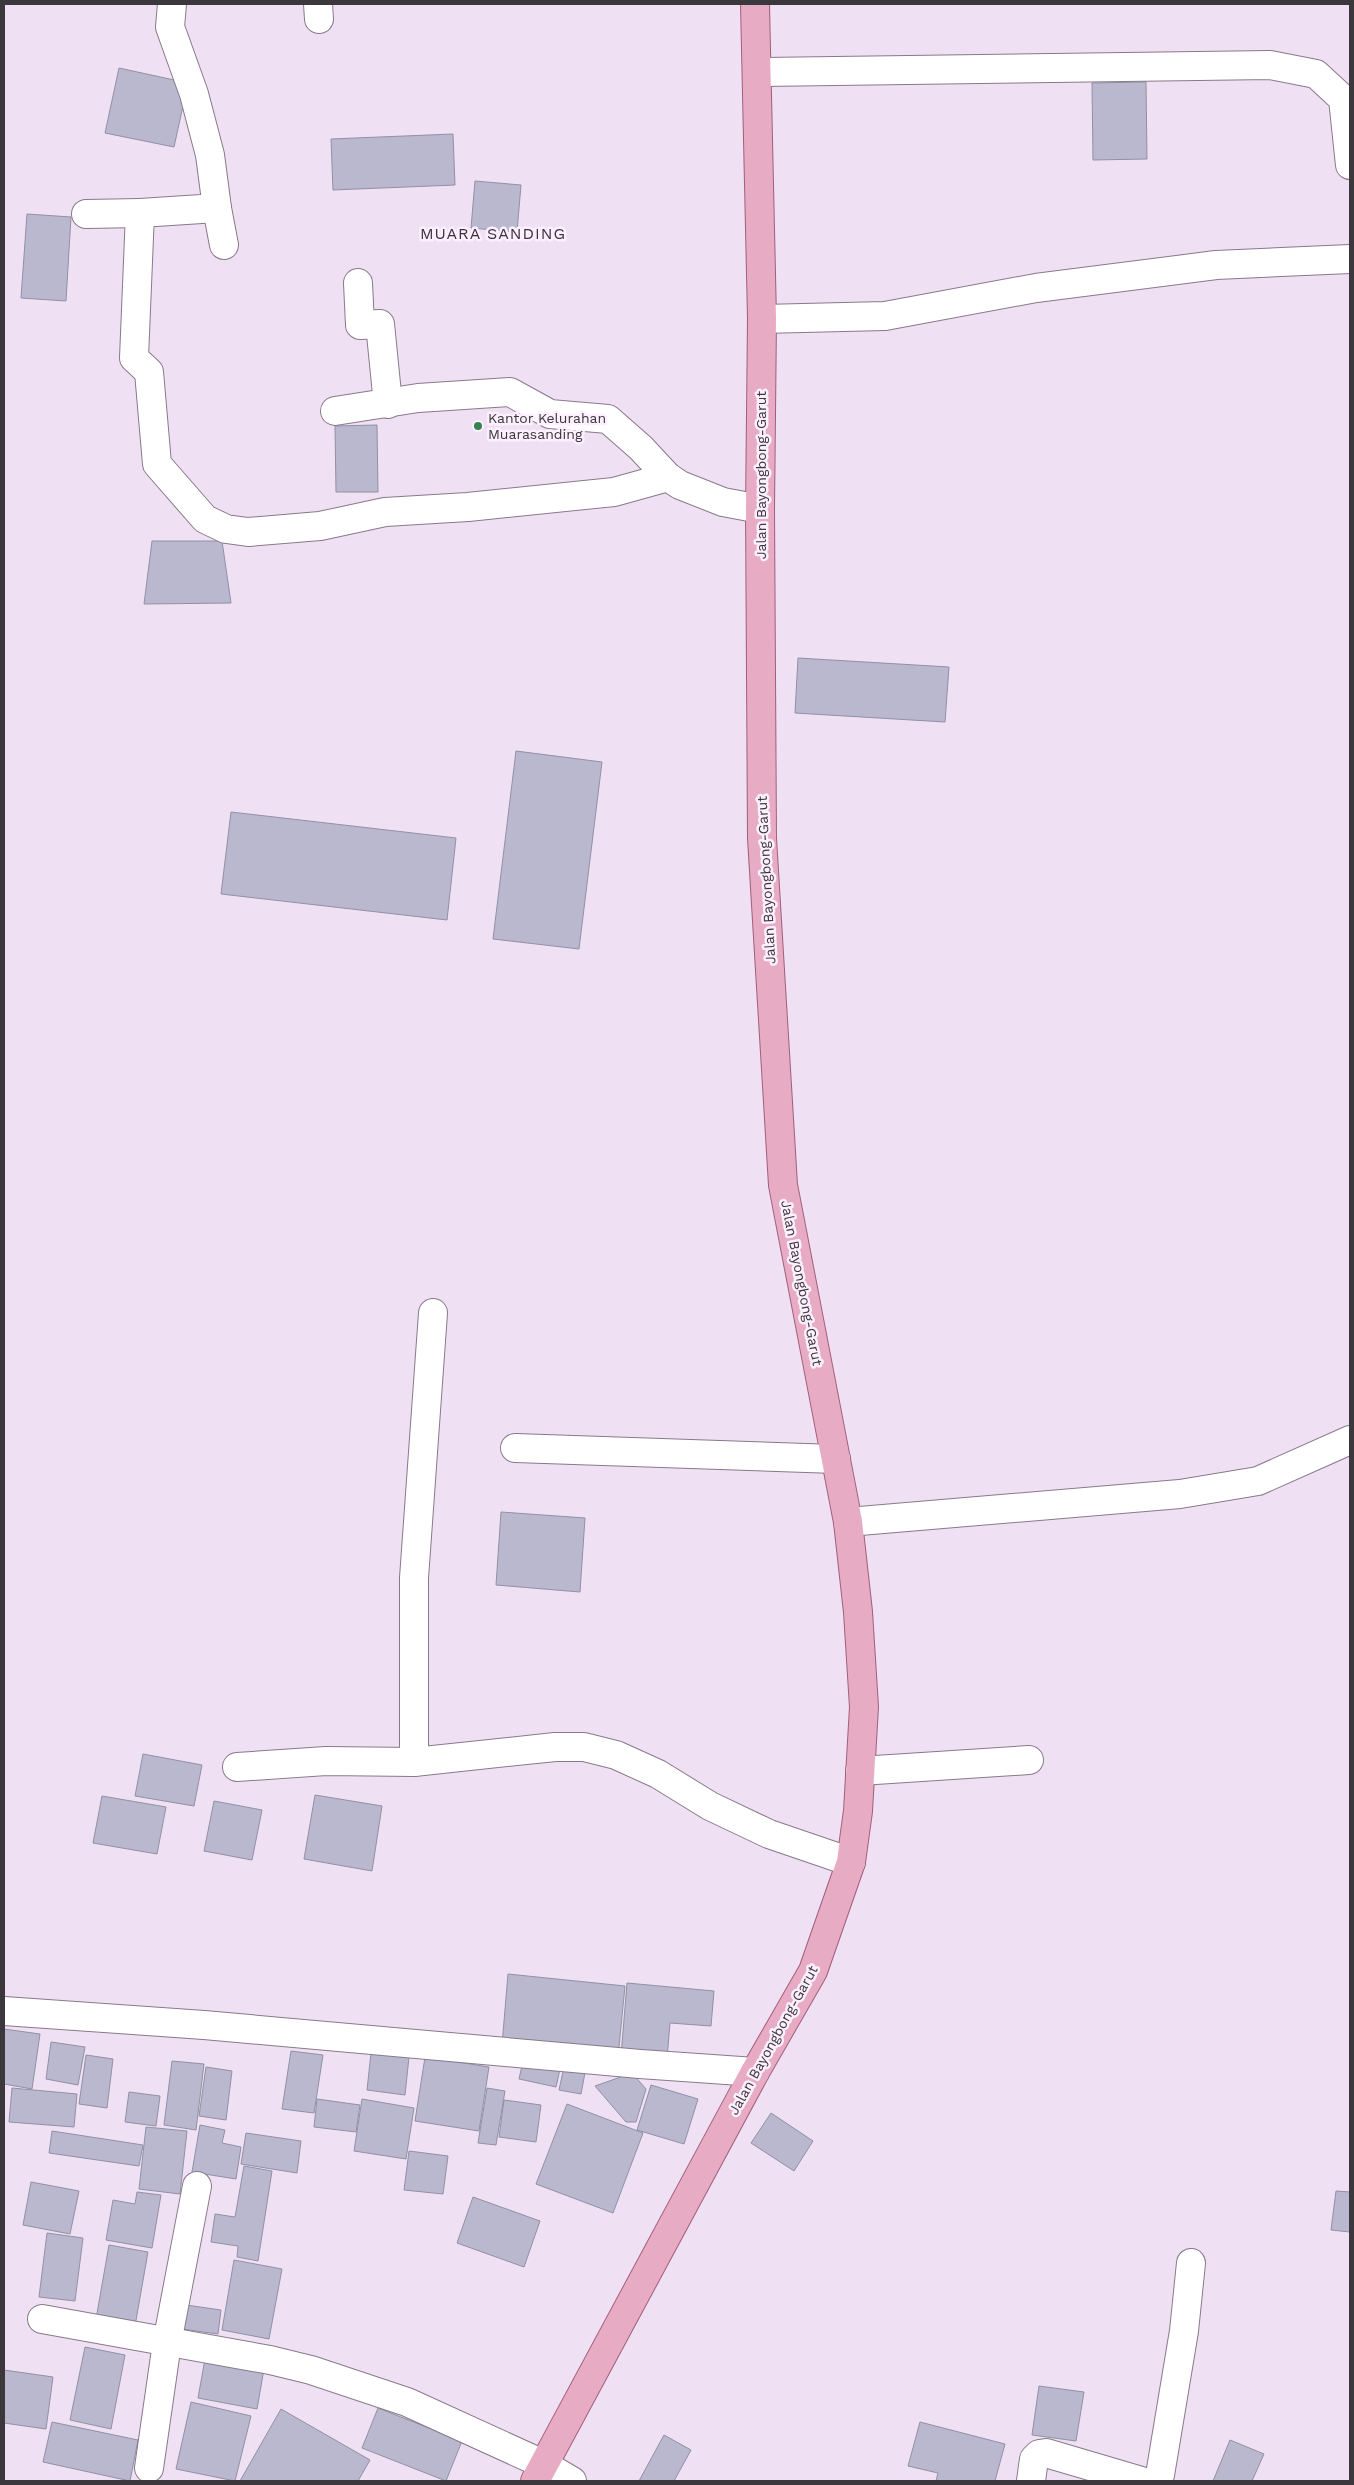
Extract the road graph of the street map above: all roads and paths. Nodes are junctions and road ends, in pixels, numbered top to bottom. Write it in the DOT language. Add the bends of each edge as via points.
graph roads {
  1 [pos="172,4"];
  2 [pos="755,4"];
  3 [pos="757,72"];
  4 [pos="1350,165"];
  5 [pos="217,208"];
  6 [pos="140,213"];
  7 [pos="86,214"];
  8 [pos="224,245"];
  9 [pos="1350,259"];
  10 [pos="358,283"];
  11 [pos="762,319"];
  12 [pos="388,404"];
  13 [pos="335,411"];
  14 [pos="668,476"];
  15 [pos="760,509"];
  16 [pos="433,1313"];
  17 [pos="1350,1440"];
  18 [pos="515,1448"];
  19 [pos="836,1459"];
  20 [pos="848,1522"];
  21 [pos="1029,1760"];
  22 [pos="414,1762"];
  23 [pos="237,1767"];
  24 [pos="860,1771"];
  25 [pos="851,1862"];
  26 [pos="4,2011"];
  27 [pos="755,2072"];
  28 [pos="197,2186"];
  29 [pos="1191,2263"];
  30 [pos="42,2319"];
  31 [pos="167,2343"];
  32 [pos="149,2468"];
  33 [pos="539,2473"];
  34 [pos="572,2481"];
  35 [pos="1031,2481"];
  36 [pos="1140,2481"];
  37 [pos="1157,2481"];
  1 -- 5 [label="street" via="170,27 194,94 210,155"];
  2 -- 3 [label="main road, Jalan Bayongbong-Garut"];
  3 -- 4 [label="street" via="1270,65 1316,74 1343,99"];
  3 -- 11 [label="main road, Jalan Bayongbong-Garut"];
  5 -- 6 [label="street"];
  5 -- 8 [label="street"];
  6 -- 7 [label="street"];
  6 -- 14 [label="street" via="134,358 149,372 157,464 205,520 226,529 248,532 320,526 386,512 614,492"];
  9 -- 11 [label="street" via="1206,266 1036,288 885,316"];
  10 -- 12 [label="street" via="360,325 380,324"];
  11 -- 15 [label="main road, Jalan Bayongbong-Garut"];
  12 -- 13 [label="street"];
  12 -- 14 [label="street" via="418,398 510,392 550,414 608,419"];
  14 -- 15 [label="street" via="696,494"];
  15 -- 19 [label="main road, Jalan Bayongbong-Garut" via="762,838 783,1185"];
  16 -- 22 [label="street" via="414,1578"];
  17 -- 20 [label="street" via="1258,1481 1180,1494"];
  18 -- 19 [label="street"];
  19 -- 20 [label="main road, Jalan Bayongbong-Garut"];
  20 -- 24 [label="main road, Jalan Bayongbong-Garut" via="864,1707"];
  21 -- 24 [label="street"];
  22 -- 23 [label="street" via="326,1761"];
  22 -- 25 [label="street" via="555,1747 599,1750 658,1774 710,1806 769,1834"];
  24 -- 25 [label="main road, Jalan Bayongbong-Garut"];
  25 -- 27 [label="main road, Jalan Bayongbong-Garut" via="814,1971"];
  26 -- 27 [label="street"];
  27 -- 33 [label="main road, Jalan Bayongbong-Garut"];
  28 -- 31 [label="street"];
  29 -- 37 [label="street" via="1184,2331"];
  30 -- 31 [label="street"];
  31 -- 32 [label="street"];
  31 -- 33 [label="street" via="311,2370 407,2402"];
  33 -- 34 [label="street"];
  35 -- 36 [label="street" via="1034,2459 1046,2453"];
}
